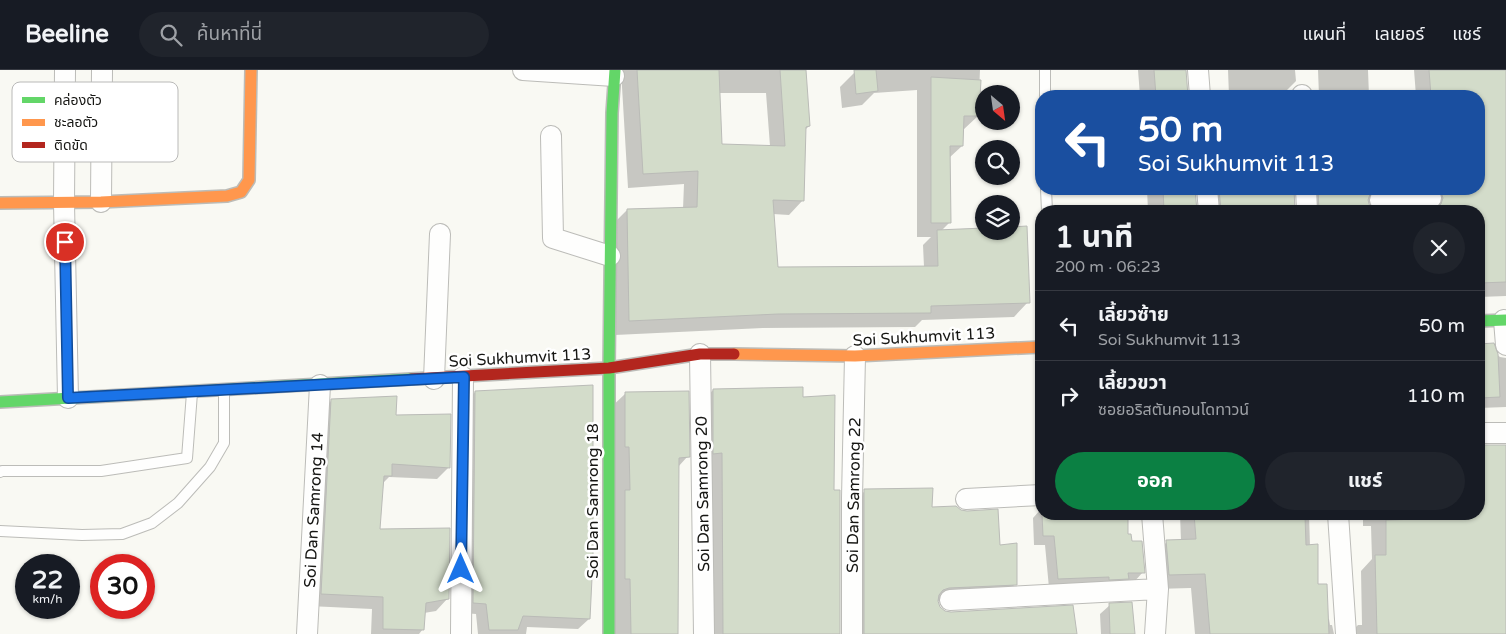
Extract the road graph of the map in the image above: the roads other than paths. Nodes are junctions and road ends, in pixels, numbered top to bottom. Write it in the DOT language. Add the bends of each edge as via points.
graph roads {
  1 [pos="251,70"];
  2 [pos="523,70"];
  3 [pos="1045,70"];
  4 [pos="1198,70"];
  5 [pos="615,73"];
  6 [pos="1045,90"];
  7 [pos="1200,90"];
  8 [pos="551,136"];
  9 [pos="64,162"];
  10 [pos="101,162"];
  11 [pos="1431,199"];
  12 [pos="1380,200"];
  13 [pos="101,202"];
  14 [pos="0,203"];
  15 [pos="64,203"];
  16 [pos="440,234"];
  17 [pos="610,256"];
  18 [pos="1505,320"];
  19 [pos="1485,321"];
  20 [pos="1506,345"];
  21 [pos="1035,347"];
  22 [pos="700,354"];
  23 [pos="855,356"];
  24 [pos="609,368"];
  25 [pos="464,377"];
  26 [pos="434,378"];
  27 [pos="320,386"];
  28 [pos="224,390"];
  29 [pos="193,392"];
  30 [pos="68,398"];
  31 [pos="0,402"];
  32 [pos="1506,433"];
  33 [pos="1485,434"];
  34 [pos="0,472"];
  35 [pos="1035,495"];
  36 [pos="966,499"];
  37 [pos="1152,520"];
  38 [pos="1338,520"];
  39 [pos="0,531"];
  40 [pos="1158,589"];
  41 [pos="950,600"];
  42 [pos="307,634"];
  43 [pos="461,634"];
  44 [pos="609,634"];
  45 [pos="704,634"];
  46 [pos="852,634"];
  47 [pos="1155,634"];
  48 [pos="1346,634"];
  1 -- 13 [label="main road" via="249,180 241,192 227,196"];
  2 -- 5 [label="street"];
  3 -- 6 [label="lane"];
  4 -- 7 [label="street"];
  5 -- 17 [label="main road, Soi Dan Samrong 18"];
  8 -- 17 [label="street" via="553,238"];
  9 -- 15 [label="street"];
  10 -- 13 [label="street"];
  11 -- 12 [label="street"];
  13 -- 15 [label="main road"];
  14 -- 15 [label="main road"];
  15 -- 30 [label="street"];
  16 -- 26 [label="street"];
  17 -- 24 [label="main road, Soi Dan Samrong 18"];
  18 -- 19 [label="main road"];
  18 -- 20 [label="street"];
  21 -- 23 [label="main road, Soi Sukhumvit 113"];
  22 -- 23 [label="main road, Soi Sukhumvit 113"];
  22 -- 24 [label="main road, Soi Sukhumvit 113"];
  22 -- 45 [label="street, Soi Dan Samrong 20"];
  23 -- 46 [label="street, Soi Dan Samrong 22"];
  24 -- 25 [label="main road, Soi Sukhumvit 113"];
  24 -- 44 [label="main road, Soi Dan Samrong 18"];
  25 -- 26 [label="main road, Soi Sukhumvit 113"];
  25 -- 43 [label="street"];
  26 -- 27 [label="main road, Soi Sukhumvit 113"];
  27 -- 28 [label="main road, Soi Sukhumvit 113"];
  27 -- 42 [label="street, Soi Dan Samrong 14"];
  28 -- 29 [label="main road, Soi Sukhumvit 113"];
  28 -- 39 [label="lane" via="224,443 210,467 178,503 152,523 122,534"];
  29 -- 30 [label="main road, Soi Sukhumvit 113"];
  29 -- 34 [label="lane" via="187,458 101,471"];
  30 -- 31 [label="main road, Soi Sukhumvit 113"];
  32 -- 33 [label="street"];
  35 -- 36 [label="street"];
  37 -- 40 [label="street"];
  38 -- 48 [label="street"];
  40 -- 41 [label="street"];
  40 -- 47 [label="street"];
}
